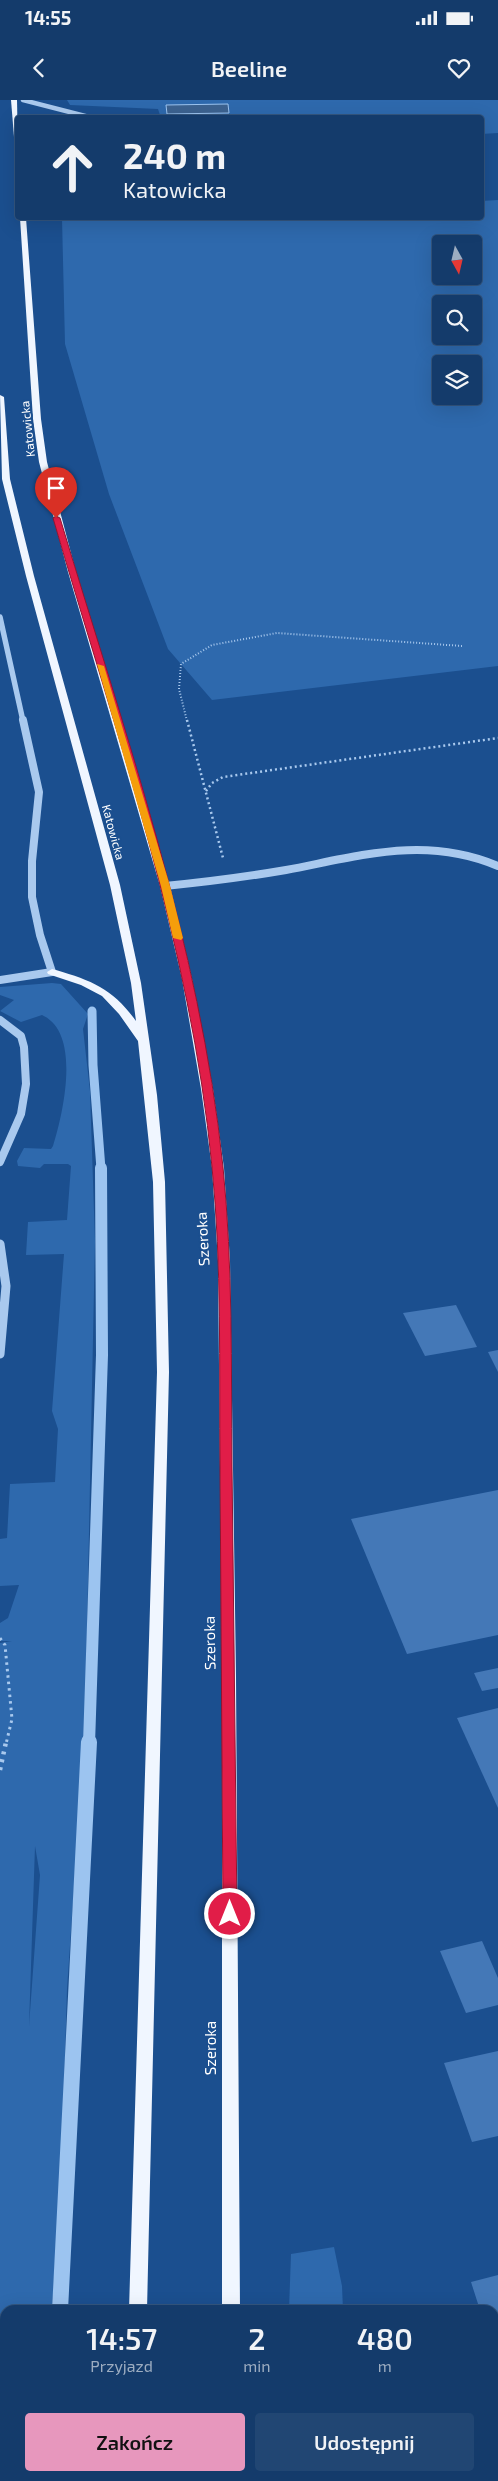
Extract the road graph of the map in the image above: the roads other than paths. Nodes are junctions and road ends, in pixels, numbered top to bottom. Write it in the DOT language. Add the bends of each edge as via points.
graph roads {
  1 [pos="14,100"];
  2 [pos="23,100"];
  3 [pos="15,115"];
  4 [pos="81,115"];
  5 [pos="23,220"];
  6 [pos="0,397"];
  7 [pos="0,617"];
  8 [pos="498,866"];
  9 [pos="166,886"];
  10 [pos="52,972"];
  11 [pos="187,978"];
  12 [pos="0,980"];
  13 [pos="0,1020"];
  14 [pos="144,1042"];
  15 [pos="0,1162"];
  16 [pos="0,1244"];
  17 [pos="0,1354"];
  18 [pos="138,2305"];
  19 [pos="231,2305"];
  1 -- 3 [label="main road"];
  2 -- 4 [label="street"];
  5 -- 9 [label="main road, Katowicka" via="37,419 45,472"];
  6 -- 14 [label="main road, Katowicka" via="6,479 115,885 136,983"];
  7 -- 10 [label="street" via="39,792 40,814 31,873 32,902 43,950"];
  8 -- 9 [label="street" via="438,849 397,849 229,880"];
  9 -- 11 [label="main road, Katowicka"];
  10 -- 12 [label="street"];
  10 -- 14 [label="main road" via="84,981 106,993 121,1006"];
  11 -- 19 [label="main road, Szeroka" via="207,1089 224,1261"];
  13 -- 15 [label="street" via="21,1036 26,1084 22,1114"];
  14 -- 18 [label="main road" via="159,1182 163,1310"];
  16 -- 17 [label="street" via="6,1264 8,1298"];
}
